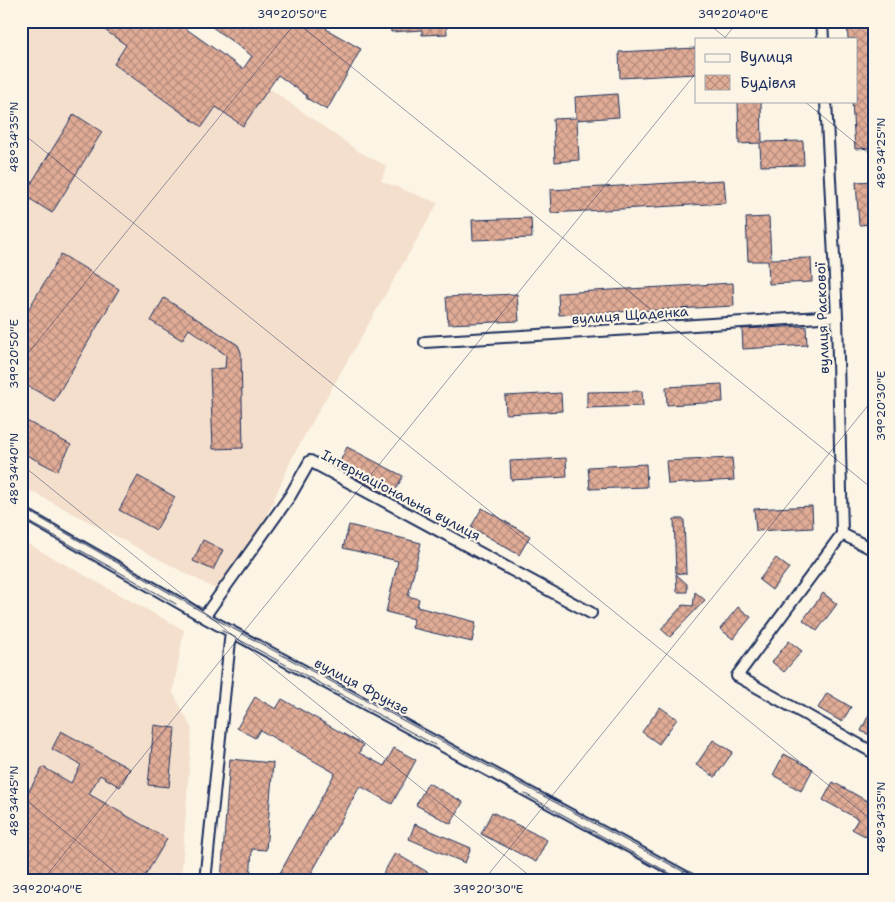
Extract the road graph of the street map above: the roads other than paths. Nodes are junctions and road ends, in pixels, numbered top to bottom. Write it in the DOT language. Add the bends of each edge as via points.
graph roads {
  1 [pos="822,21"];
  2 [pos="822,38"];
  3 [pos="826,102"];
  4 [pos="837,316"];
  5 [pos="425,342"];
  6 [pos="21,512"];
  7 [pos="842,534"];
  8 [pos="874,550"];
  9 [pos="591,613"];
  10 [pos="204,616"];
  11 [pos="231,631"];
  12 [pos="874,753"];
  13 [pos="206,881"];
  14 [pos="693,881"];
  1 -- 2 [label="street"];
  3 -- 4 [label="street, вулиця Раскової"];
  4 -- 5 [label="street, вулиця Щаденка"];
  4 -- 7 [label="street, вулиця Раскової"];
  6 -- 10 [label="street, вулиця Фрунзе"];
  7 -- 8 [label="street"];
  7 -- 12 [label="street" via="737,676"];
  9 -- 10 [label="street, Інтернаціональна вулиця" via="310,461 290,496"];
  10 -- 11 [label="street, вулиця Фрунзе"];
  11 -- 13 [label="street"];
  11 -- 14 [label="street, вулиця Фрунзе"];
}
